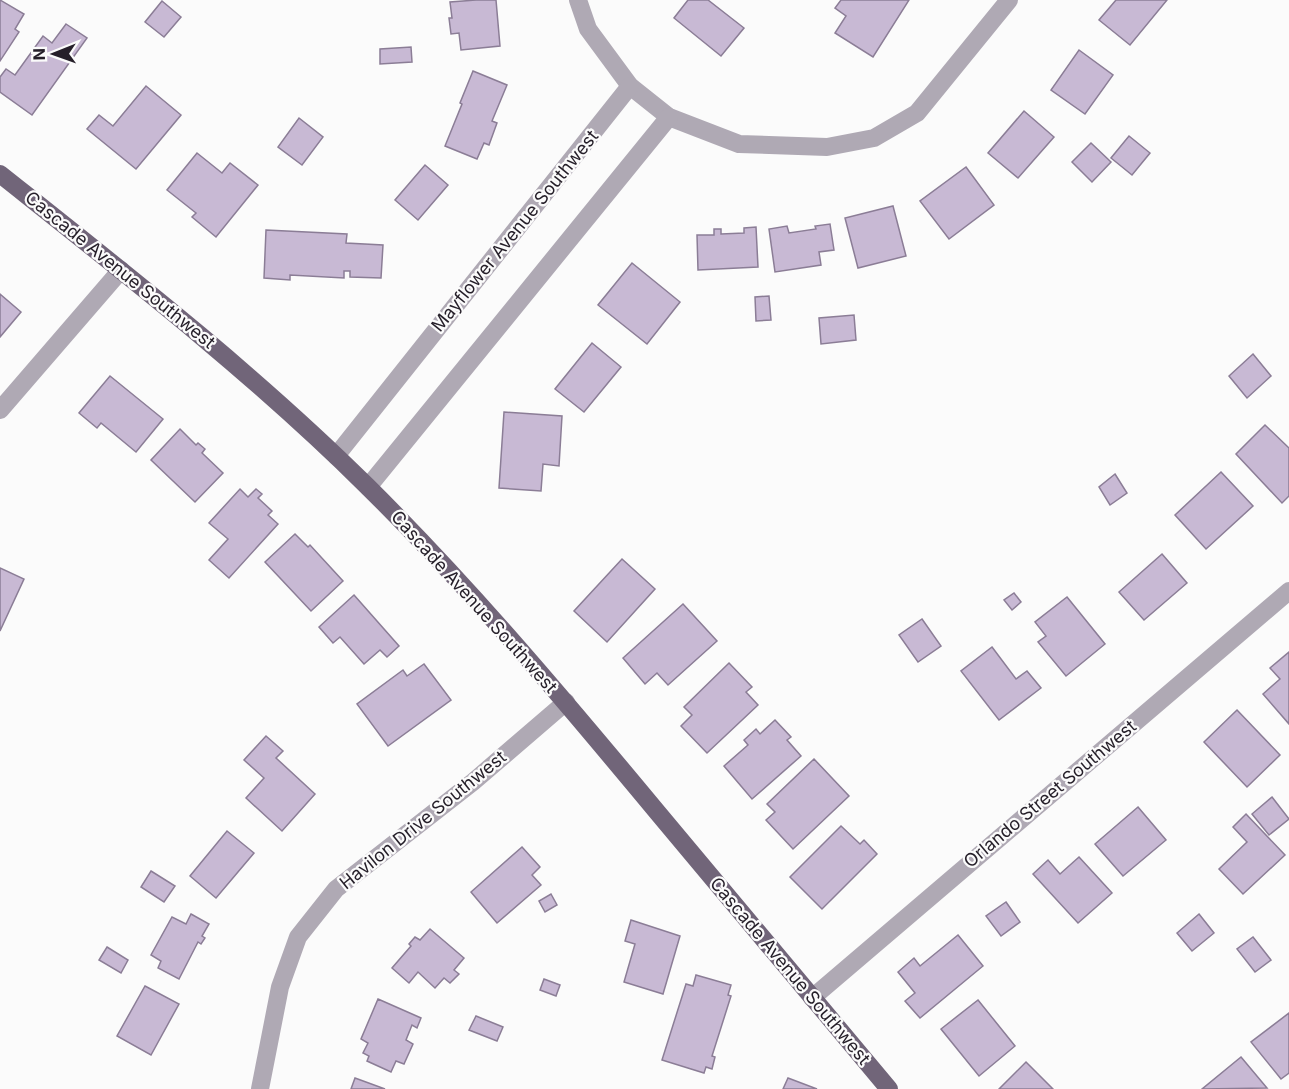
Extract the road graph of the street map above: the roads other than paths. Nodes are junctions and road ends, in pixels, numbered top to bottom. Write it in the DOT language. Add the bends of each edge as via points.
graph roads {
  1 [pos="578,0"];
  2 [pos="1009,0"];
  3 [pos="630,86"];
  4 [pos="669,117"];
  5 [pos="0,174"];
  6 [pos="122,270"];
  7 [pos="0,410"];
  8 [pos="336,456"];
  9 [pos="369,487"];
  10 [pos="1289,591"];
  11 [pos="566,702"];
  12 [pos="812,998"];
  13 [pos="260,1089"];
  14 [pos="889,1089"];
  1 -- 3 [label="street" via="588,29"];
  2 -- 4 [label="street" via="917,113 874,138 827,147 739,144"];
  3 -- 4 [label="street"];
  3 -- 8 [label="street, Mayflower Avenue Southwest"];
  4 -- 9 [label="street"];
  5 -- 6 [label="main road, Cascade Avenue Southwest"];
  6 -- 7 [label="street"];
  6 -- 8 [label="main road, Cascade Avenue Southwest" via="231,360"];
  8 -- 9 [label="main road, Cascade Avenue Southwest"];
  9 -- 11 [label="main road, Cascade Avenue Southwest"];
  10 -- 12 [label="street, Orlando Street Southwest"];
  11 -- 12 [label="main road, Cascade Avenue Southwest"];
  11 -- 13 [label="street, Havilon Drive Southwest" via="473,782 336,889 298,938 280,987"];
  12 -- 14 [label="main road, Cascade Avenue Southwest"];
}
